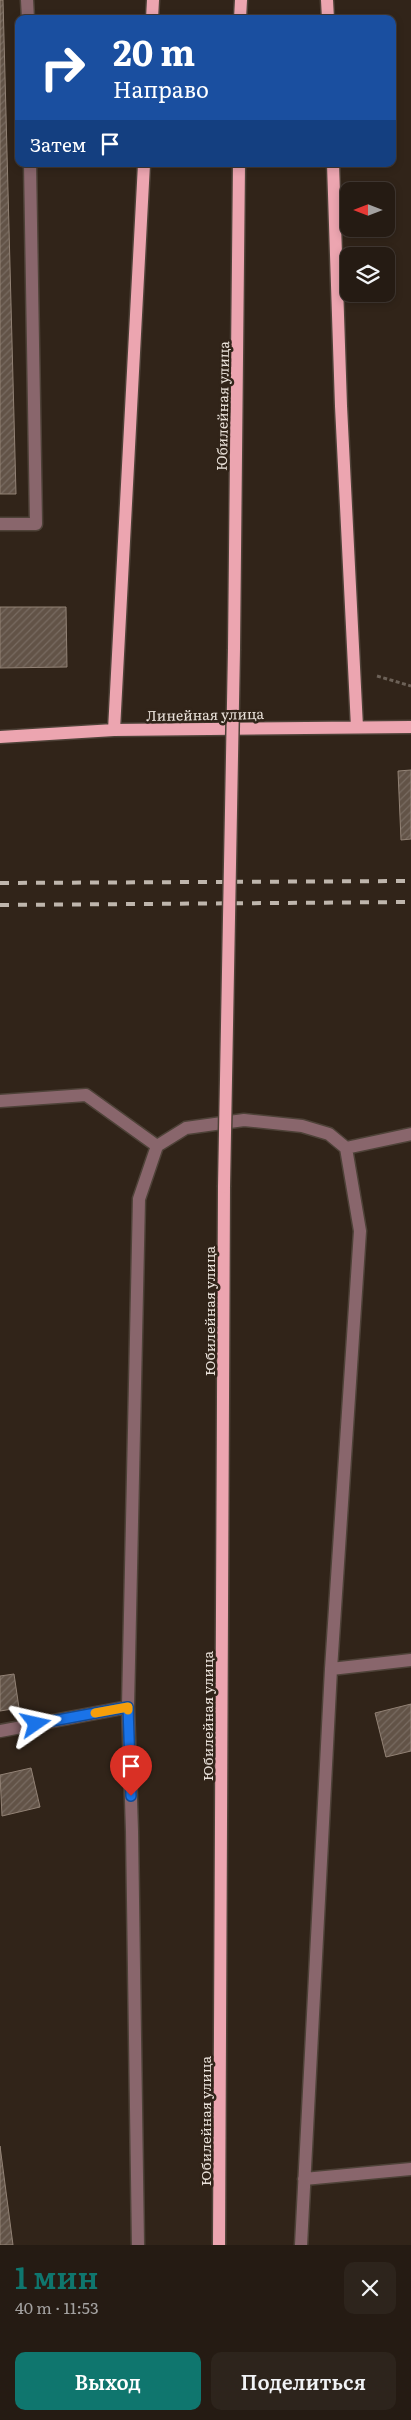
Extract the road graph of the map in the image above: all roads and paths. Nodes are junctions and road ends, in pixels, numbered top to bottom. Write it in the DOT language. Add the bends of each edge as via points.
graph roads {
  1 [pos="27,0"];
  2 [pos="152,0"];
  3 [pos="241,0"];
  4 [pos="327,0"];
  5 [pos="28,15"];
  6 [pos="152,15"];
  7 [pos="240,15"];
  8 [pos="328,15"];
  9 [pos="30,167"];
  10 [pos="144,167"];
  11 [pos="239,167"];
  12 [pos="332,167"];
  13 [pos="0,524"];
  14 [pos="355,670"];
  15 [pos="411,686"];
  16 [pos="357,727"];
  17 [pos="411,727"];
  18 [pos="114,730"];
  19 [pos="0,737"];
  20 [pos="0,1101"];
  21 [pos="411,1134"];
  22 [pos="157,1146"];
  23 [pos="346,1148"];
  24 [pos="411,1660"];
  25 [pos="331,1669"];
  26 [pos="128,1707"];
  27 [pos="0,1731"];
  28 [pos="411,2169"];
  29 [pos="304,2178"];
  30 [pos="138,2245"];
  31 [pos="219,2245"];
  32 [pos="301,2245"];
  1 -- 5 [label="street"];
  2 -- 6 [label="main road"];
  3 -- 7 [label="main road"];
  4 -- 8 [label="main road"];
  9 -- 13 [label="street" via="36,524"];
  10 -- 18 [label="main road"];
  11 -- 31 [label="main road, Юбилейная улица, bridge" via="224,1188"];
  12 -- 14 [label="main road"];
  14 -- 15 [label="path"];
  14 -- 16 [label="main road"];
  16 -- 17 [label="main road, Линейная улица"];
  16 -- 18 [label="main road, Линейная улица"];
  18 -- 19 [label="main road, Линейная улица"];
  20 -- 22 [label="street" via="86,1095"];
  21 -- 23 [label="street"];
  22 -- 23 [label="street" via="186,1128 244,1120 302,1126 329,1134"];
  22 -- 26 [label="street" via="139,1199"];
  23 -- 25 [label="street" via="360,1231"];
  24 -- 25 [label="street"];
  25 -- 29 [label="street"];
  26 -- 27 [label="street"];
  26 -- 30 [label="street"];
  28 -- 29 [label="street"];
  29 -- 32 [label="street"];
}
